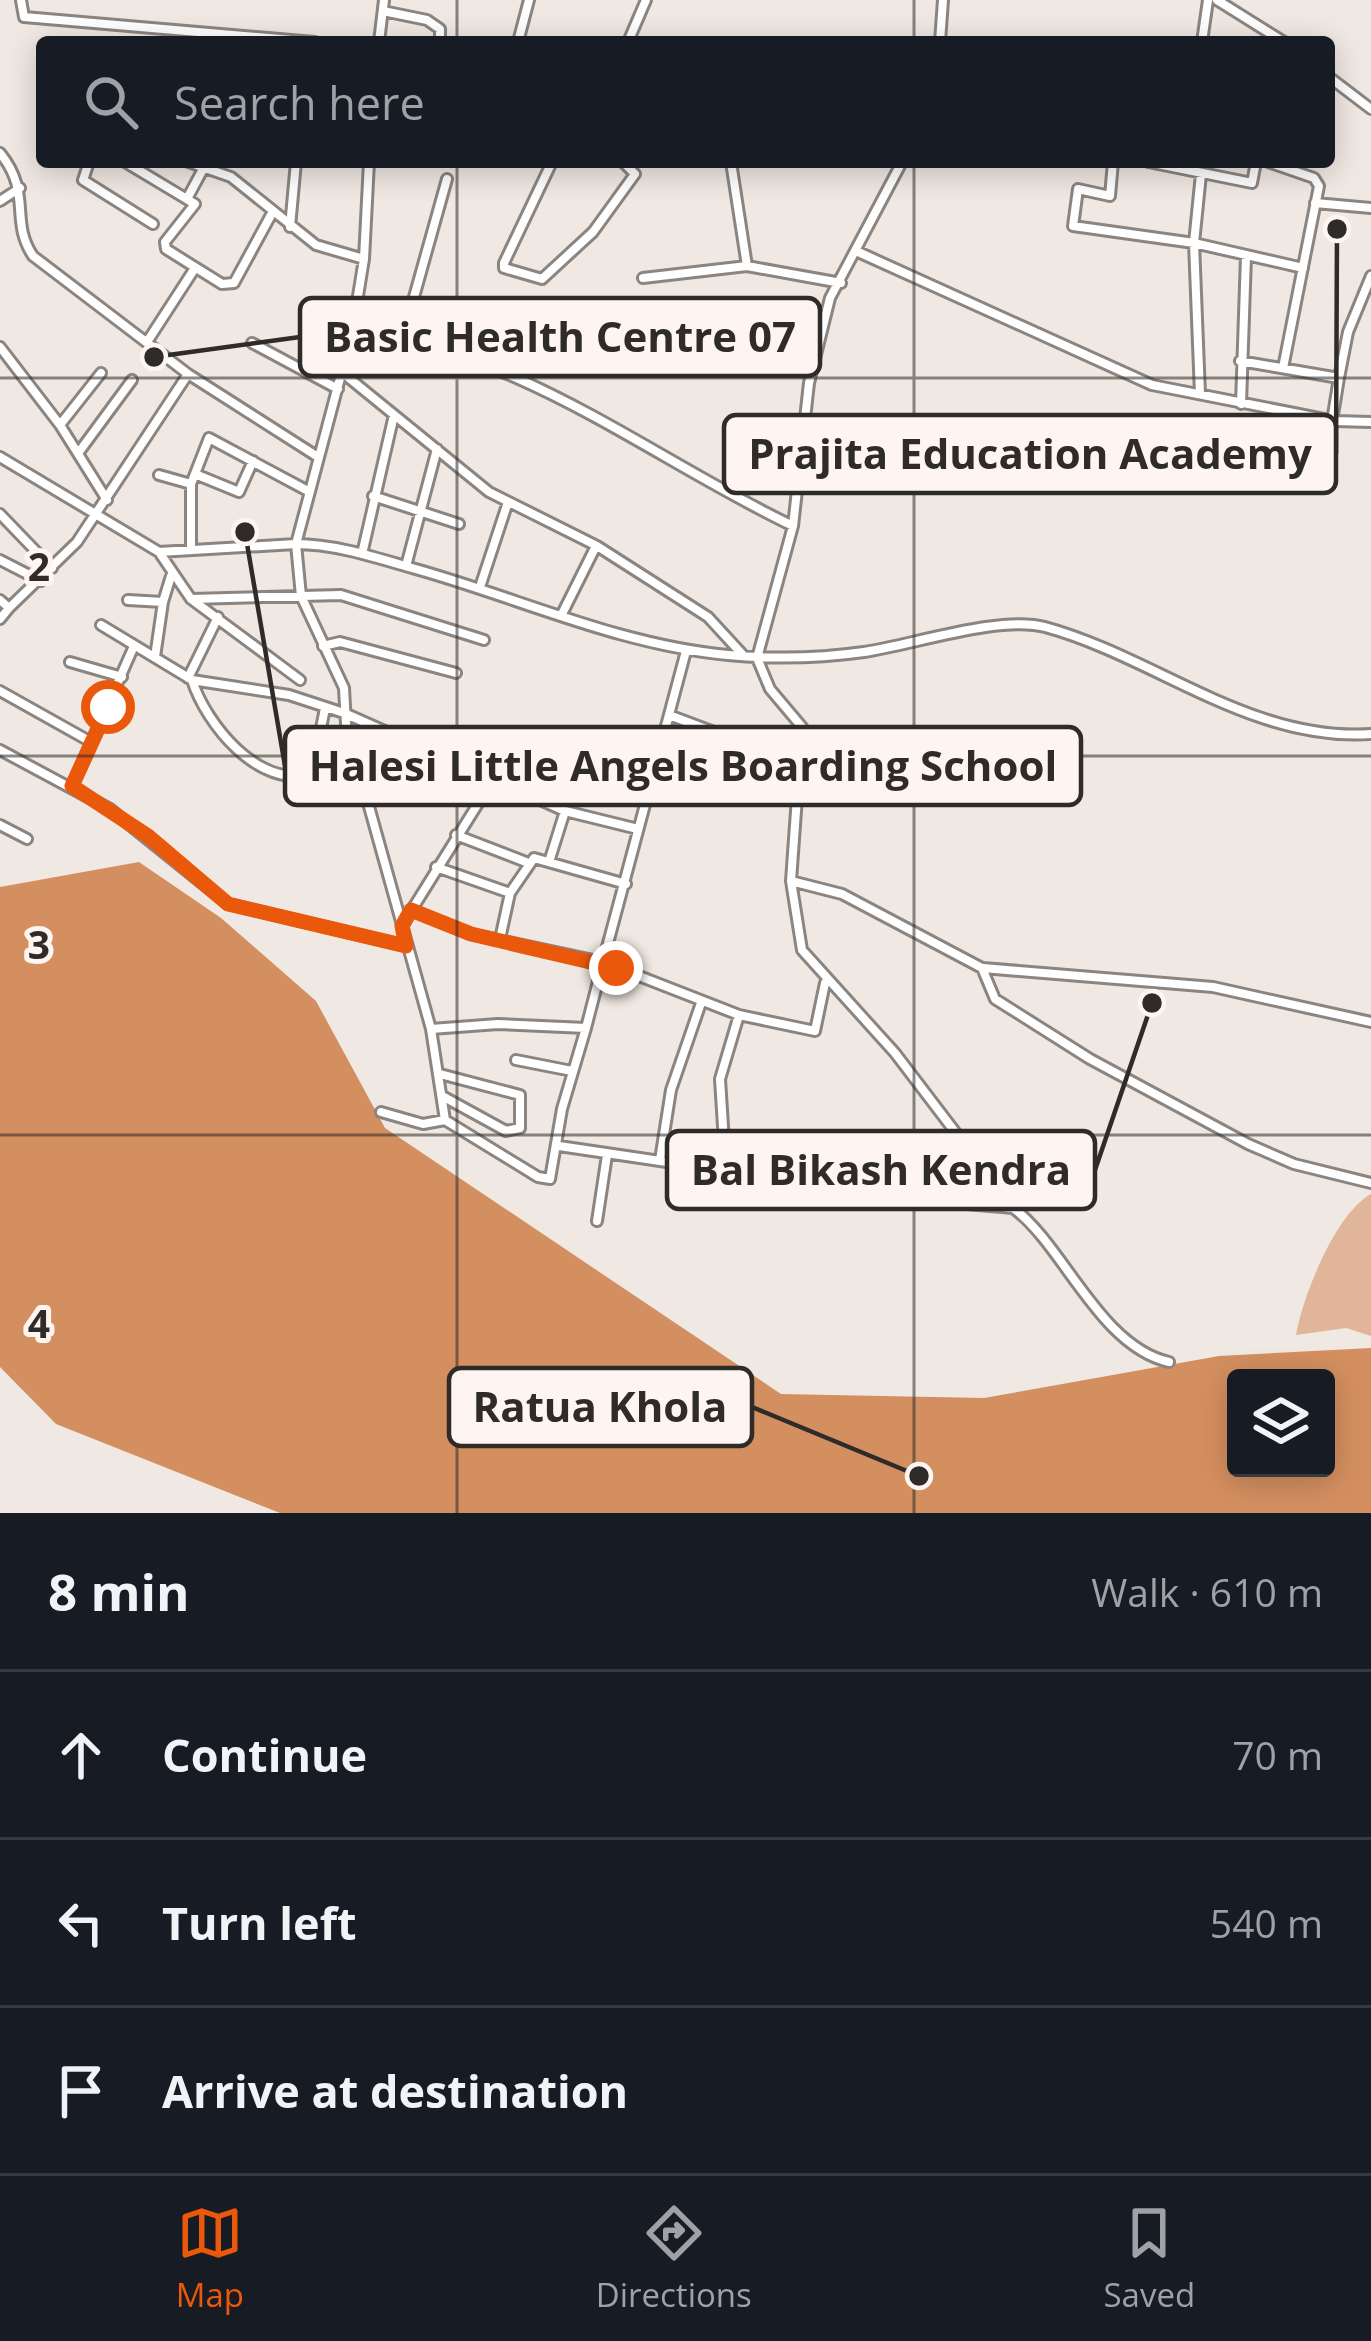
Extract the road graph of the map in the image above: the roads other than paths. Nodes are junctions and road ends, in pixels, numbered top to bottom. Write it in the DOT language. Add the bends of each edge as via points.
graph roads {
  1 [pos="21,0"];
  2 [pos="530,0"];
  3 [pos="646,0"];
  4 [pos="943,0"];
  5 [pos="1213,0"];
  6 [pos="383,6"];
  7 [pos="118,28"];
  8 [pos="117,36"];
  9 [pos="171,36"];
  10 [pos="380,36"];
  11 [pos="440,36"];
  12 [pos="520,36"];
  13 [pos="631,36"];
  14 [pos="940,36"];
  15 [pos="1204,36"];
  16 [pos="1273,36"];
  17 [pos="1335,81"];
  18 [pos="1371,109"];
  19 [pos="0,153"];
  20 [pos="87,168"];
  21 [pos="136,168"];
  22 [pos="197,168"];
  23 [pos="295,168"];
  24 [pos="369,168"];
  25 [pos="548,168"];
  26 [pos="629,168"];
  27 [pos="731,168"];
  28 [pos="899,168"];
  29 [pos="1112,168"];
  30 [pos="1185,168"];
  31 [pos="1255,168"];
  32 [pos="1283,168"];
  33 [pos="202,171"];
  34 [pos="1201,174"];
  35 [pos="447,179"];
  36 [pos="21,187"];
  37 [pos="188,197"];
  38 [pos="0,201"];
  39 [pos="1315,203"];
  40 [pos="1371,208"];
  41 [pos="272,215"];
  42 [pos="153,224"];
  43 [pos="290,227"];
  44 [pos="1194,243"];
  45 [pos="856,251"];
  46 [pos="1246,256"];
  47 [pos="364,260"];
  48 [pos="747,266"];
  49 [pos="195,268"];
  50 [pos="1303,268"];
  51 [pos="1371,276"];
  52 [pos="643,278"];
  53 [pos="841,284"];
  54 [pos="352,333"];
  55 [pos="402,340"];
  56 [pos="146,343"];
  57 [pos="252,343"];
  58 [pos="0,347"];
  59 [pos="1240,361"];
  60 [pos="1283,368"];
  61 [pos="101,373"];
  62 [pos="188,374"];
  63 [pos="344,374"];
  64 [pos="1339,378"];
  65 [pos="132,380"];
  66 [pos="338,389"];
  67 [pos="1200,394"];
  68 [pos="1240,404"];
  69 [pos="394,415"];
  70 [pos="1324,418"];
  71 [pos="1335,422"];
  72 [pos="1371,422"];
  73 [pos="60,425"];
  74 [pos="437,449"];
  75 [pos="79,452"];
  76 [pos="0,457"];
  77 [pos="318,458"];
  78 [pos="253,461"];
  79 [pos="159,476"];
  80 [pos="193,479"];
  81 [pos="308,491"];
  82 [pos="373,496"];
  83 [pos="107,500"];
  84 [pos="507,505"];
  85 [pos="419,510"];
  86 [pos="0,514"];
  87 [pos="97,514"];
  88 [pos="459,524"];
  89 [pos="793,526"];
  90 [pos="296,544"];
  91 [pos="597,546"];
  92 [pos="191,550"];
  93 [pos="159,552"];
  94 [pos="362,554"];
  95 [pos="0,560"];
  96 [pos="406,566"];
  97 [pos="52,568"];
  98 [pos="171,576"];
  99 [pos="41,580"];
  100 [pos="480,587"];
  101 [pos="302,596"];
  102 [pos="128,599"];
  103 [pos="191,599"];
  104 [pos="0,600"];
  105 [pos="163,602"];
  106 [pos="9,608"];
  107 [pos="562,614"];
  108 [pos="218,617"];
  109 [pos="0,619"];
  110 [pos="101,625"];
  111 [pos="484,640"];
  112 [pos="134,646"];
  113 [pos="323,646"];
  114 [pos="686,651"];
  115 [pos="155,657"];
  116 [pos="744,657"];
  117 [pos="757,658"];
  118 [pos="70,662"];
  119 [pos="456,674"];
  120 [pos="122,677"];
  121 [pos="190,679"];
  122 [pos="300,680"];
  123 [pos="0,691"];
  124 [pos="325,708"];
  125 [pos="344,713"];
  126 [pos="669,715"];
  127 [pos="1371,734"];
  128 [pos="91,742"];
  129 [pos="0,750"];
  130 [pos="802,765"];
  131 [pos="494,778"];
  132 [pos="72,786"];
  133 [pos="565,811"];
  134 [pos="0,825"];
  135 [pos="638,830"];
  136 [pos="457,835"];
  137 [pos="27,838"];
  138 [pos="526,862"];
  139 [pos="549,862"];
  140 [pos="436,867"];
  141 [pos="791,881"];
  142 [pos="626,884"];
  143 [pos="510,893"];
  144 [pos="411,910"];
  145 [pos="402,926"];
  146 [pos="500,939"];
  147 [pos="406,946"];
  148 [pos="603,962"];
  149 [pos="982,968"];
  150 [pos="825,982"];
  151 [pos="701,1003"];
  152 [pos="740,1015"];
  153 [pos="1371,1022"];
  154 [pos="586,1028"];
  155 [pos="431,1029"];
  156 [pos="516,1060"];
  157 [pos="572,1070"];
  158 [pos="440,1074"];
  159 [pos="445,1096"];
  160 [pos="381,1112"];
  161 [pos="445,1120"];
  162 [pos="559,1146"];
  163 [pos="608,1155"];
  164 [pos="660,1160"];
  165 [pos="731,1163"];
  166 [pos="1371,1184"];
  167 [pos="1013,1208"];
  168 [pos="597,1221"];
  169 [pos="1169,1363"];
  1 -- 7 [label="street" via="24,17"];
  2 -- 12 [label="street"];
  3 -- 13 [label="street"];
  4 -- 14 [label="street"];
  5 -- 15 [label="street"];
  5 -- 16 [label="street"];
  6 -- 10 [label="street"];
  6 -- 11 [label="street" via="427,20"];
  7 -- 8 [label="street"];
  7 -- 9 [label="street"];
  17 -- 18 [label="street"];
  19 -- 36 [label="street"];
  20 -- 42 [label="street" via="83,180"];
  21 -- 37 [label="street"];
  22 -- 33 [label="street"];
  23 -- 43 [label="street"];
  24 -- 47 [label="street"];
  25 -- 26 [label="street" via="504,263 542,279 593,232 635,174"];
  27 -- 48 [label="street"];
  28 -- 45 [label="street"];
  29 -- 44 [label="street" via="1110,196 1078,189 1072,226"];
  30 -- 34 [label="street"];
  31 -- 34 [label="street" via="1252,183"];
  32 -- 39 [label="street" via="1318,182"];
  33 -- 37 [label="street"];
  33 -- 41 [label="street" via="231,177"];
  34 -- 44 [label="street"];
  35 -- 55 [label="street"];
  36 -- 38 [label="street"];
  36 -- 56 [label="street" via="21,226 33,256"];
  37 -- 49 [label="street" via="195,208 165,242"];
  39 -- 40 [label="street"];
  39 -- 50 [label="street"];
  41 -- 43 [label="street"];
  41 -- 49 [label="street" via="234,283"];
  43 -- 47 [label="street"];
  44 -- 46 [label="street"];
  44 -- 67 [label="street"];
  45 -- 53 [label="street"];
  45 -- 67 [label="street" via="1088,360"];
  46 -- 50 [label="street"];
  46 -- 59 [label="street"];
  47 -- 54 [label="street"];
  48 -- 52 [label="street"];
  48 -- 53 [label="street"];
  49 -- 56 [label="street"];
  50 -- 60 [label="street"];
  51 -- 64 [label="street"];
  53 -- 89 [label="street" via="830,298 809,383"];
  54 -- 55 [label="street"];
  54 -- 63 [label="street"];
  55 -- 89 [label="street" via="484,364 663,451"];
  56 -- 62 [label="street"];
  57 -- 66 [label="street"];
  58 -- 73 [label="street"];
  59 -- 60 [label="street"];
  59 -- 68 [label="street"];
  60 -- 64 [label="street"];
  61 -- 73 [label="street"];
  62 -- 77 [label="street"];
  62 -- 83 [label="street"];
  63 -- 66 [label="street"];
  63 -- 69 [label="street"];
  64 -- 71 [label="street"];
  65 -- 75 [label="street"];
  66 -- 77 [label="street"];
  67 -- 68 [label="street"];
  68 -- 71 [label="street"];
  69 -- 74 [label="street"];
  69 -- 82 [label="street"];
  70 -- 71 [label="street"];
  71 -- 72 [label="street"];
  73 -- 75 [label="street"];
  74 -- 84 [label="street"];
  74 -- 85 [label="street"];
  75 -- 83 [label="street"];
  76 -- 87 [label="street"];
  77 -- 81 [label="street"];
  78 -- 80 [label="street" via="238,492"];
  78 -- 80 [label="street" via="213,437"];
  78 -- 81 [label="street"];
  79 -- 80 [label="street"];
  80 -- 92 [label="street"];
  81 -- 90 [label="street"];
  82 -- 85 [label="street"];
  82 -- 94 [label="street"];
  83 -- 87 [label="street"];
  84 -- 91 [label="street"];
  84 -- 100 [label="street"];
  85 -- 88 [label="street"];
  85 -- 96 [label="street"];
  86 -- 97 [label="street"];
  87 -- 93 [label="street"];
  87 -- 97 [label="street"];
  89 -- 117 [label="street"];
  90 -- 92 [label="street"];
  90 -- 94 [label="street"];
  90 -- 101 [label="street"];
  91 -- 107 [label="street"];
  91 -- 116 [label="street" via="708,617"];
  92 -- 93 [label="street"];
  93 -- 98 [label="street"];
  94 -- 96 [label="street"];
  95 -- 99 [label="street"];
  96 -- 100 [label="street"];
  97 -- 99 [label="street"];
  98 -- 103 [label="street"];
  98 -- 105 [label="street"];
  99 -- 106 [label="street"];
  100 -- 107 [label="street"];
  101 -- 103 [label="street"];
  101 -- 111 [label="street" via="367,600"];
  101 -- 113 [label="street"];
  102 -- 105 [label="street"];
  103 -- 108 [label="street"];
  104 -- 106 [label="street"];
  105 -- 115 [label="street"];
  106 -- 109 [label="street"];
  107 -- 114 [label="street"];
  108 -- 121 [label="street"];
  108 -- 122 [label="street"];
  110 -- 112 [label="street"];
  112 -- 115 [label="street"];
  112 -- 120 [label="street"];
  113 -- 119 [label="street" via="340,642"];
  113 -- 125 [label="street" via="344,688"];
  114 -- 116 [label="street"];
  114 -- 126 [label="street"];
  115 -- 121 [label="street"];
  116 -- 117 [label="street"];
  117 -- 127 [label="street" via="859,653 1039,625 1245,714 1342,736"];
  117 -- 130 [label="street" via="770,689 802,727"];
  118 -- 120 [label="street"];
  120 -- 128 [label="street"];
  121 -- 124 [label="street"];
  121 -- 124 [label="street" via="233,747 292,777 312,774"];
  123 -- 128 [label="street"];
  124 -- 125 [label="street"];
  125 -- 131 [label="street"];
  125 -- 145 [label="street"];
  126 -- 130 [label="street"];
  126 -- 135 [label="street"];
  128 -- 132 [label="street"];
  129 -- 132 [label="street"];
  130 -- 141 [label="street"];
  131 -- 133 [label="street"];
  131 -- 136 [label="street"];
  132 -- 147 [label="street" via="228,904"];
  133 -- 135 [label="street"];
  133 -- 139 [label="street"];
  134 -- 137 [label="street"];
  135 -- 142 [label="street"];
  136 -- 138 [label="street"];
  136 -- 140 [label="street"];
  138 -- 139 [label="street"];
  138 -- 143 [label="street"];
  139 -- 142 [label="street"];
  140 -- 143 [label="street"];
  140 -- 144 [label="street"];
  141 -- 149 [label="street" via="842,894"];
  141 -- 150 [label="street" via="795,931"];
  142 -- 148 [label="street"];
  143 -- 146 [label="street"];
  144 -- 145 [label="street"];
  144 -- 146 [label="street"];
  145 -- 147 [label="street"];
  146 -- 148 [label="street"];
  147 -- 155 [label="street"];
  148 -- 151 [label="street"];
  148 -- 154 [label="street"];
  149 -- 153 [label="street" via="1213,987"];
  149 -- 166 [label="street" via="995,999 1090,1059 1294,1165"];
  150 -- 152 [label="street" via="815,1031"];
  150 -- 167 [label="street" via="895,1053"];
  151 -- 152 [label="street"];
  151 -- 164 [label="street" via="671,1090"];
  152 -- 165 [label="street" via="720,1079 722,1147"];
  154 -- 155 [label="street"];
  154 -- 157 [label="street"];
  155 -- 158 [label="street"];
  156 -- 157 [label="street"];
  157 -- 162 [label="street"];
  158 -- 159 [label="street"];
  158 -- 159 [label="street" via="520,1095 520,1128 506,1131"];
  159 -- 161 [label="street"];
  160 -- 161 [label="street" via="423,1124"];
  161 -- 162 [label="street" via="538,1177 550,1179"];
  162 -- 163 [label="street"];
  163 -- 164 [label="street"];
  163 -- 168 [label="street"];
  164 -- 165 [label="street"];
  165 -- 167 [label="street" via="901,1197"];
  167 -- 169 [label="street" via="1094,1306 1148,1358"];
}
